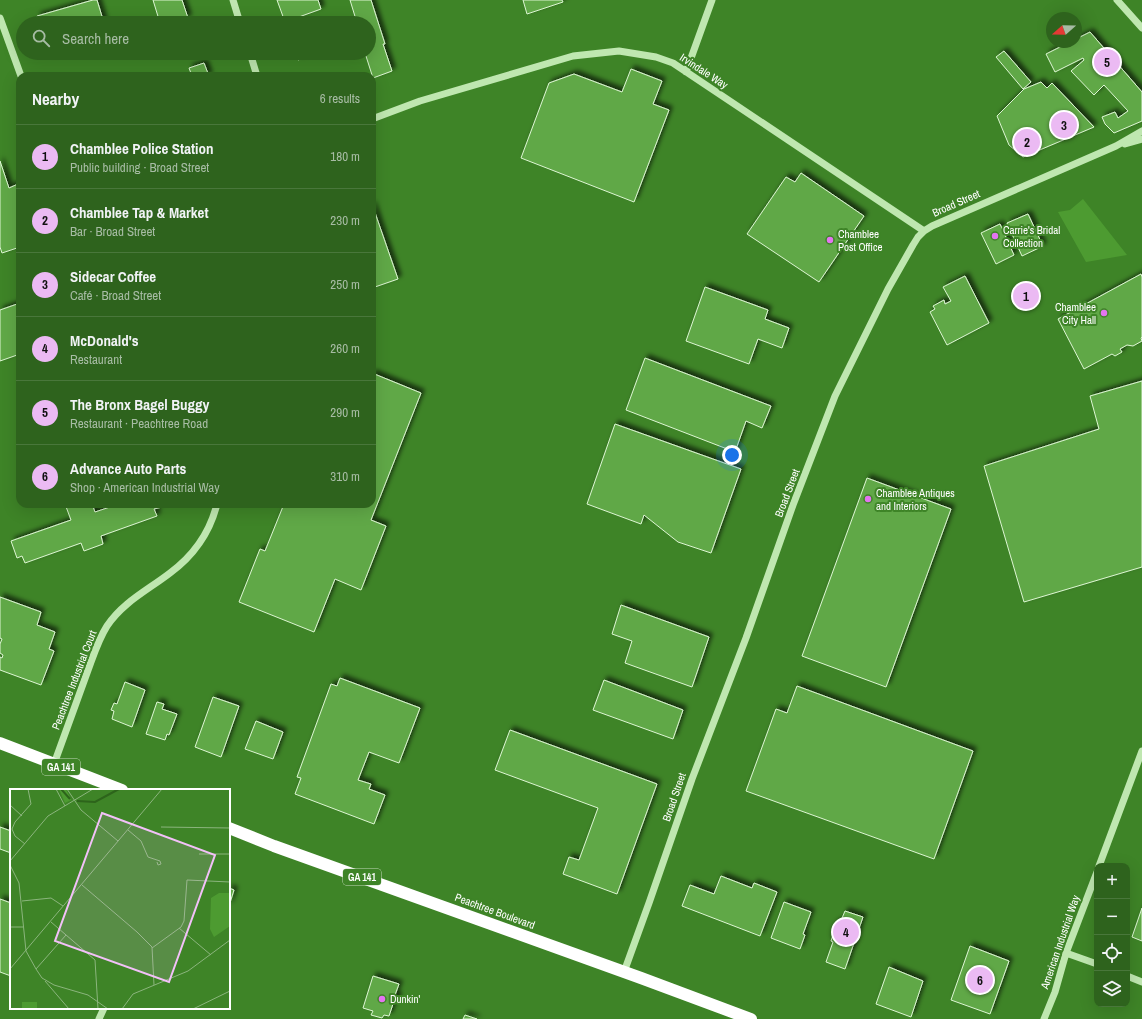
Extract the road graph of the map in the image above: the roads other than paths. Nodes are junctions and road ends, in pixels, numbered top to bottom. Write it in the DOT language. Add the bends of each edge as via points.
graph roads {
  1 [pos="233,0"];
  2 [pos="712,0"];
  3 [pos="1117,0"];
  4 [pos="238,16"];
  5 [pos="0,18"];
  6 [pos="1142,28"];
  7 [pos="252,60"];
  8 [pos="20,72"];
  9 [pos="256,72"];
  10 [pos="686,72"];
  11 [pos="376,118"];
  12 [pos="1142,131"];
  13 [pos="1142,139"];
  14 [pos="1116,146"];
  15 [pos="924,231"];
  16 [pos="216,508"];
  17 [pos="0,743"];
  18 [pos="1142,751"];
  19 [pos="54,764"];
  20 [pos="119,789"];
  21 [pos="230,828"];
  22 [pos="1100,863"];
  23 [pos="1094,880"];
  24 [pos="1066,953"];
  25 [pos="1094,963"];
  26 [pos="624,972"];
  27 [pos="1130,977"];
  28 [pos="1142,982"];
  29 [pos="104,1009"];
  30 [pos="99,1019"];
  31 [pos="751,1019"];
  32 [pos="1044,1019"];
  1 -- 4 [label="street"];
  2 -- 10 [label="street"];
  3 -- 6 [label="street"];
  5 -- 8 [label="street"];
  7 -- 9 [label="street"];
  10 -- 11 [label="street, Irvindale Way" via="673,63 656,57 619,51 573,56 420,101"];
  10 -- 15 [label="street, Irvindale Way"];
  12 -- 14 [label="street, Broad Street"];
  13 -- 14 [label="street, Broad Street"];
  14 -- 15 [label="street, Broad Street"];
  15 -- 26 [label="street, Broad Street" via="915,241 888,289 835,396 692,779"];
  16 -- 19 [label="street, Peachtree Industrial Court" via="204,535 190,554 170,573 133,598 107,626"];
  17 -- 19 [label="highway, GA 141"];
  18 -- 22 [label="street"];
  19 -- 20 [label="highway, GA 141"];
  21 -- 26 [label="highway, Peachtree Boulevard / GA 141"];
  23 -- 24 [label="street, American Industrial Way"];
  24 -- 25 [label="street"];
  24 -- 32 [label="street, American Industrial Way"];
  26 -- 31 [label="highway, Peachtree Boulevard / GA 141"];
  27 -- 28 [label="street"];
  29 -- 30 [label="street"];
}
